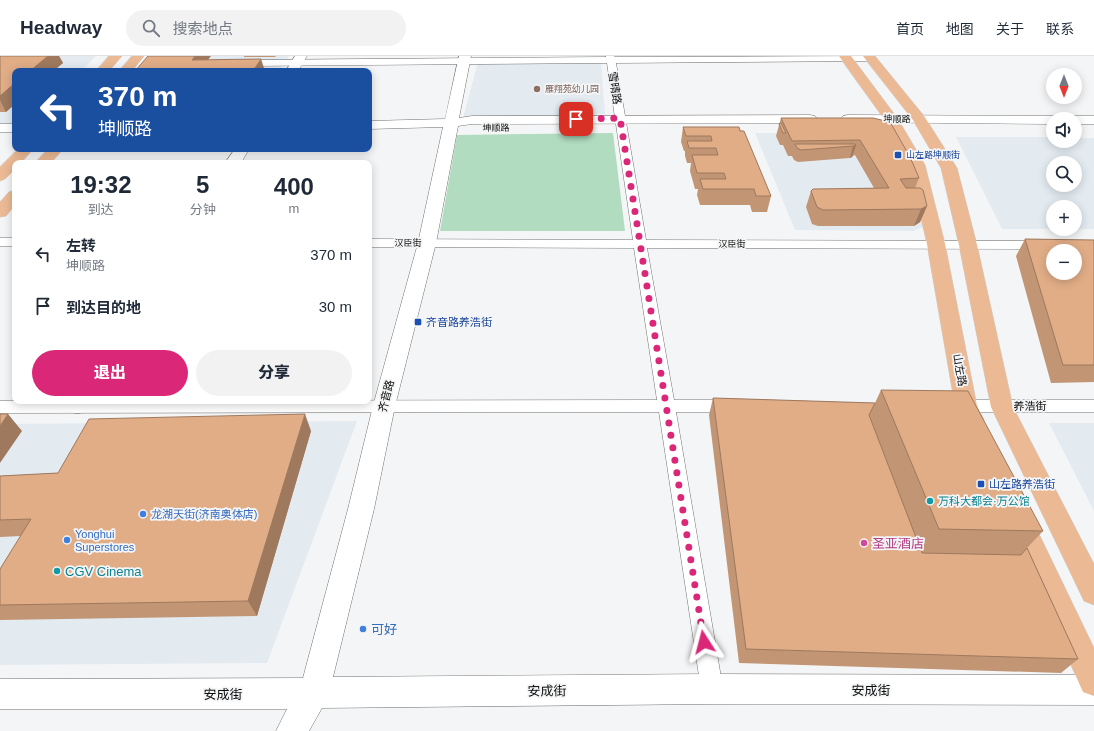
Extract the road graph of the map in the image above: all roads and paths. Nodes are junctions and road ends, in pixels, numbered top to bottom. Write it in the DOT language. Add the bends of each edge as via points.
graph roads {
  1 [pos="116,56"];
  2 [pos="846,57"];
  3 [pos="870,57"];
  4 [pos="610,58"];
  5 [pos="465,59"];
  6 [pos="231,63"];
  7 [pos="296,63"];
  8 [pos="105,68"];
  9 [pos="620,118"];
  10 [pos="891,119"];
  11 [pos="919,119"];
  12 [pos="1046,120"];
  13 [pos="1082,120"];
  14 [pos="1094,120"];
  15 [pos="372,125"];
  16 [pos="450,125"];
  17 [pos="0,128"];
  18 [pos="12,128"];
  19 [pos="372,128"];
  20 [pos="0,136"];
  21 [pos="12,136"];
  22 [pos="23,152"];
  23 [pos="53,152"];
  24 [pos="15,160"];
  25 [pos="46,160"];
  26 [pos="12,164"];
  27 [pos="0,176"];
  28 [pos="12,198"];
  29 [pos="0,212"];
  30 [pos="0,242"];
  31 [pos="12,242"];
  32 [pos="372,242"];
  33 [pos="427,243"];
  34 [pos="640,244"];
  35 [pos="936,244"];
  36 [pos="968,244"];
  37 [pos="1046,245"];
  38 [pos="80,404"];
  39 [pos="384,406"];
  40 [pos="666,406"];
  41 [pos="745,406"];
  42 [pos="943,406"];
  43 [pos="966,406"];
  44 [pos="1094,406"];
  45 [pos="0,407"];
  46 [pos="1002,407"];
  47 [pos="979,434"];
  48 [pos="1008,497"];
  49 [pos="1094,592"];
  50 [pos="1094,681"];
  51 [pos="712,690"];
  52 [pos="1094,690"];
  53 [pos="0,694"];
  54 [pos="314,694"];
  55 [pos="292,731"];
  1 -- 8 [label="main road"];
  2 -- 3 [label="street"];
  2 -- 4 [label="street"];
  2 -- 10 [label="main road, 山左路"];
  3 -- 11 [label="main road"];
  4 -- 5 [label="street"];
  4 -- 9 [label="street, 雪晴路"];
  5 -- 7 [label="street"];
  5 -- 16 [label="street, 齐音路"];
  6 -- 7 [label="street"];
  9 -- 10 [label="street, 坤顺路"];
  9 -- 16 [label="street, 坤顺路" via="614,126 472,128"];
  9 -- 34 [label="street, 雪晴路"];
  10 -- 11 [label="street, 坤顺路"];
  10 -- 35 [label="main road, 山左路" via="917,165"];
  11 -- 12 [label="street, 坤顺路"];
  11 -- 36 [label="main road" via="949,168"];
  13 -- 14 [label="street"];
  15 -- 16 [label="street, 坤顺路"];
  16 -- 19 [label="street, 坤顺路"];
  16 -- 33 [label="street, 齐音路"];
  17 -- 18 [label="street"];
  20 -- 21 [label="street"];
  22 -- 24 [label="main road"];
  23 -- 25 [label="main road"];
  26 -- 27 [label="main road"];
  28 -- 29 [label="main road"];
  30 -- 31 [label="street"];
  32 -- 33 [label="street, 汉臣街"];
  33 -- 34 [label="street, 汉臣街"];
  33 -- 39 [label="street, 齐音路"];
  34 -- 35 [label="street, 汉臣街"];
  34 -- 40 [label="street, 雪晴路"];
  35 -- 36 [label="street, 汉臣街"];
  35 -- 43 [label="main road, 山左路"];
  36 -- 37 [label="street, 汉臣街"];
  36 -- 46 [label="main road"];
  38 -- 39 [label="street"];
  38 -- 45 [label="street"];
  39 -- 40 [label="street"];
  39 -- 54 [label="street, 齐音路"];
  40 -- 41 [label="street"];
  40 -- 51 [label="street, 雪晴路"];
  42 -- 43 [label="street, 养浩街"];
  43 -- 46 [label="street, 养浩街"];
  43 -- 47 [label="main road, 山左路"];
  44 -- 46 [label="street, 养浩街"];
  46 -- 49 [label="main road"];
  48 -- 50 [label="main road"];
  51 -- 52 [label="street, 安成街"];
  51 -- 54 [label="street, 安成街"];
  53 -- 54 [label="street, 安成街"];
  54 -- 55 [label="street, 齐音路"];
}
